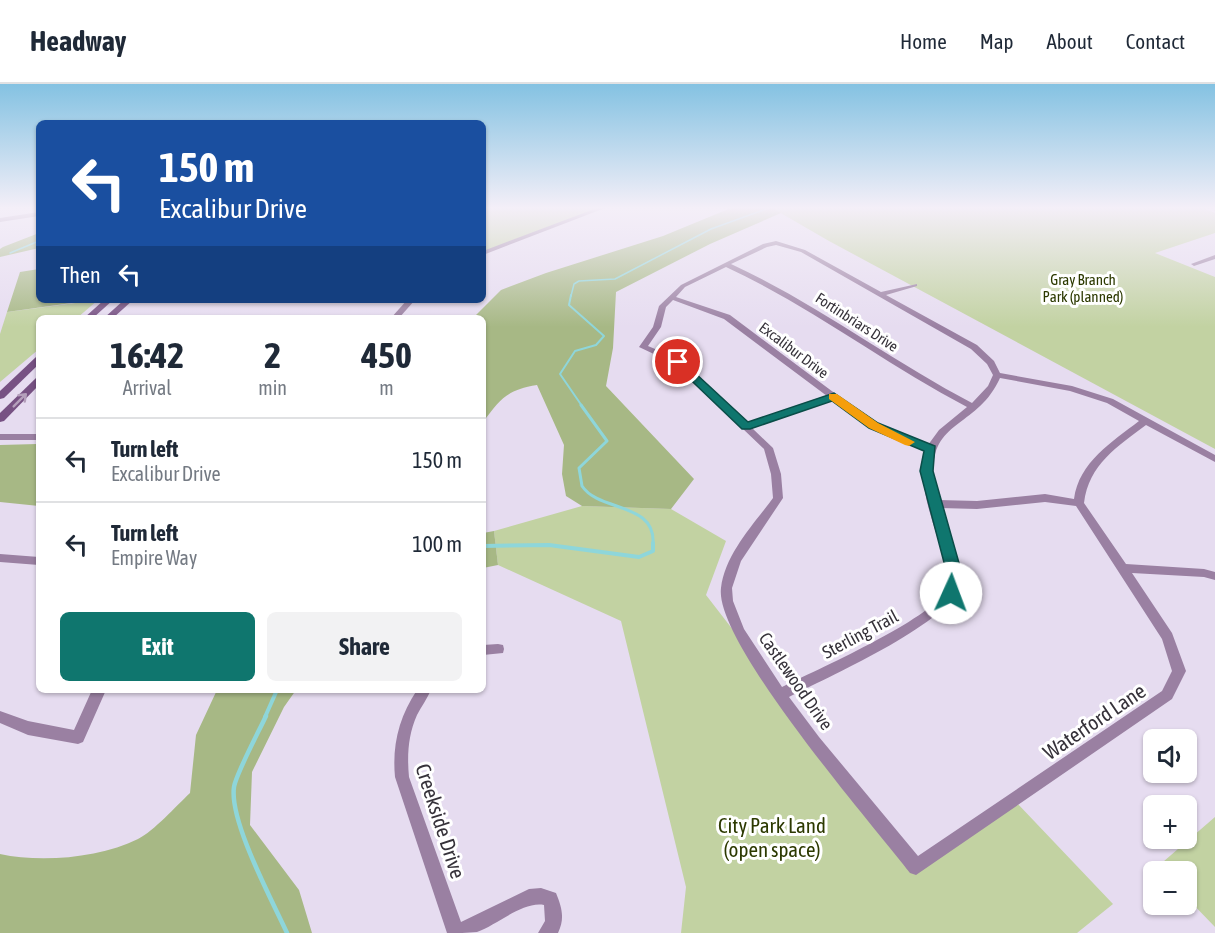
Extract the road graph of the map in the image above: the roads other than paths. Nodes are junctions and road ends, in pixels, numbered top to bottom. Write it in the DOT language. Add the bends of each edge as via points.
graph roads {
  1 [pos="765,248"];
  2 [pos="792,248"];
  3 [pos="1213,259"];
  4 [pos="725,264"];
  5 [pos="1194,264"];
  6 [pos="915,285"];
  7 [pos="881,294"];
  8 [pos="671,297"];
  9 [pos="106,303"];
  10 [pos="126,303"];
  11 [pos="408,303"];
  12 [pos="92,315"];
  13 [pos="112,315"];
  14 [pos="398,315"];
  15 [pos="36,362"];
  16 [pos="997,375"];
  17 [pos="36,383"];
  18 [pos="0,396"];
  19 [pos="834,396"];
  20 [pos="974,407"];
  21 [pos="0,419"];
  22 [pos="1146,420"];
  23 [pos="746,427"];
  24 [pos="0,437"];
  25 [pos="36,437"];
  26 [pos="930,449"];
  27 [pos="1215,459"];
  28 [pos="1079,503"];
  29 [pos="934,504"];
  30 [pos="0,558"];
  31 [pos="36,561"];
  32 [pos="1122,568"];
  33 [pos="1215,576"];
  34 [pos="498,648"];
  35 [pos="486,650"];
  36 [pos="98,693"];
  37 [pos="422,693"];
  38 [pos="779,695"];
  39 [pos="0,717"];
  40 [pos="916,867"];
  41 [pos="456,933"];
  42 [pos="547,933"];
  1 -- 4 [label="street"];
  2 -- 7 [label="street"];
  3 -- 5 [label="street"];
  4 -- 8 [label="street" via="683,286"];
  4 -- 20 [label="street, Fortinbriars Drive" via="776,286 923,380"];
  6 -- 7 [label="street"];
  7 -- 16 [label="street" via="974,347"];
  8 -- 19 [label="street, Excalibur Drive" via="727,317"];
  8 -- 23 [label="street, Castlewood Drive" via="643,347 678,362"];
  9 -- 12 [label="main road"];
  10 -- 13 [label="main road"];
  11 -- 14 [label="street"];
  15 -- 18 [label="main road"];
  16 -- 20 [label="street" via="993,388"];
  16 -- 22 [label="street" via="1090,393"];
  21 -- 17 [label="main road, one-way"];
  19 -- 23 [label="street"];
  19 -- 26 [label="street, Excalibur Drive" via="873,426"];
  20 -- 26 [label="street"];
  22 -- 27 [label="street"];
  22 -- 28 [label="street" via="1094,463 1079,488"];
  23 -- 38 [label="street, Castlewood Drive" via="768,448 777,474 778,498 731,571 726,600 743,639"];
  24 -- 25 [label="street"];
  26 -- 29 [label="street, Sterling Trail" via="926,471"];
  28 -- 29 [label="street" via="1045,498 977,505"];
  28 -- 32 [label="street, Waterford Lane"];
  29 -- 38 [label="street, Sterling Trail" via="953,570 951,593 930,616"];
  30 -- 31 [label="street"];
  32 -- 33 [label="street"];
  32 -- 40 [label="street, Waterford Lane" via="1168,637 1179,671 1167,695"];
  34 -- 35 [label="street"];
  36 -- 39 [label="street" via="78,736 28,728"];
  37 -- 41 [label="street, Creekside Drive" via="407,719 399,760"];
  38 -- 40 [label="street, Castlewood Drive"];
  41 -- 42 [label="street" via="529,897 541,896 550,899 556,911"];
}
